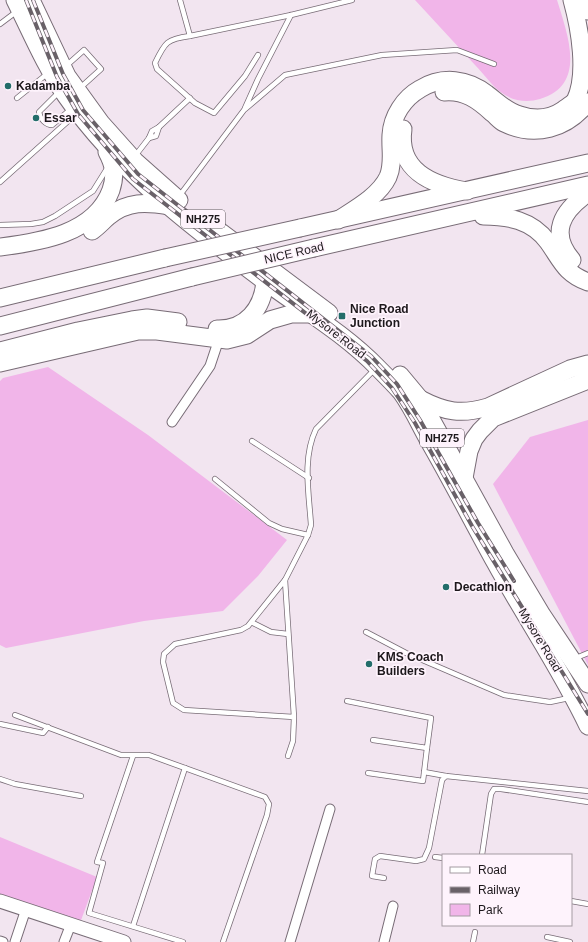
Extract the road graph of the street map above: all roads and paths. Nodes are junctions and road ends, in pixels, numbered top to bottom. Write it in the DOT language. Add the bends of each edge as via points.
graph roads {
  1 [pos="180,0"];
  2 [pos="352,0"];
  3 [pos="572,0"];
  4 [pos="585,0"];
  5 [pos="22,3"];
  6 [pos="588,11"];
  7 [pos="291,15"];
  8 [pos="0,24"];
  9 [pos="190,36"];
  10 [pos="258,55"];
  11 [pos="494,64"];
  12 [pos="57,70"];
  13 [pos="17,98"];
  14 [pos="190,98"];
  15 [pos="73,100"];
  16 [pos="588,102"];
  17 [pos="244,110"];
  18 [pos="101,142"];
  19 [pos="133,159"];
  20 [pos="112,161"];
  21 [pos="588,163"];
  22 [pos="0,182"];
  23 [pos="588,185"];
  24 [pos="466,191"];
  25 [pos="588,193"];
  26 [pos="173,202"];
  27 [pos="454,217"];
  28 [pos="338,220"];
  29 [pos="0,225"];
  30 [pos="0,247"];
  31 [pos="0,258"];
  32 [pos="588,270"];
  33 [pos="265,281"];
  34 [pos="588,282"];
  35 [pos="0,298"];
  36 [pos="311,314"];
  37 [pos="0,326"];
  38 [pos="219,339"];
  39 [pos="0,352"];
  40 [pos="0,363"];
  41 [pos="588,364"];
  42 [pos="377,367"];
  43 [pos="588,380"];
  44 [pos="420,399"];
  45 [pos="172,422"];
  46 [pos="252,441"];
  47 [pos="309,478"];
  48 [pos="215,479"];
  49 [pos="458,480"];
  50 [pos="308,535"];
  51 [pos="285,580"];
  52 [pos="253,623"];
  53 [pos="366,632"];
  54 [pos="288,634"];
  55 [pos="583,668"];
  56 [pos="578,692"];
  57 [pos="347,701"];
  58 [pos="15,715"];
  59 [pos="294,718"];
  60 [pos="0,724"];
  61 [pos="588,726"];
  62 [pos="48,728"];
  63 [pos="373,740"];
  64 [pos="427,748"];
  65 [pos="133,756"];
  66 [pos="288,756"];
  67 [pos="185,768"];
  68 [pos="424,772"];
  69 [pos="368,773"];
  70 [pos="446,776"];
  71 [pos="0,779"];
  72 [pos="588,791"];
  73 [pos="81,796"];
  74 [pos="588,802"];
  75 [pos="330,809"];
  76 [pos="482,854"];
  77 [pos="435,857"];
  78 [pos="442,858"];
  79 [pos="384,878"];
  80 [pos="0,901"];
  81 [pos="572,901"];
  82 [pos="588,904"];
  83 [pos="393,906"];
  84 [pos="26,909"];
  85 [pos="71,924"];
  86 [pos="133,926"];
  87 [pos="475,932"];
  88 [pos="547,937"];
  89 [pos="0,941"];
  90 [pos="3,942"];
  91 [pos="15,942"];
  92 [pos="64,942"];
  93 [pos="124,942"];
  94 [pos="183,942"];
  95 [pos="223,942"];
  96 [pos="290,942"];
  97 [pos="384,942"];
  98 [pos="473,942"];
  99 [pos="570,942"];
  1 -- 9 [label="lane"];
  2 -- 7 [label="lane"];
  3 -- 28 [label="highway" via="588,64 585,84 576,101 558,113 538,119 519,115 502,107 473,84 454,79 438,81 421,88 407,99 396,116 391,135 393,161 387,178 370,198"];
  4 -- 6 [label="highway"];
  5 -- 8 [label="lane"];
  5 -- 12 [label="highway, Mysore Road / NH275"];
  7 -- 9 [label="lane"];
  7 -- 17 [label="lane"];
  9 -- 14 [label="lane" via="168,41 155,63 161,74"];
  10 -- 14 [label="lane" via="217,112 211,112"];
  11 -- 17 [label="lane" via="457,50 382,55 285,75"];
  12 -- 13 [label="lane"];
  12 -- 15 [label="highway, Mysore Road / NH275"];
  12 -- 15 [label="lane" via="84,50 100,69"];
  14 -- 19 [label="lane" via="152,132"];
  15 -- 15 [label="lane" via="52,125 47,124 40,116 42,109"];
  15 -- 18 [label="highway, Mysore Road / NH275"];
  15 -- 19 [label="highway, Mysore Road / NH275" via="101,124"];
  15 -- 22 [label="lane"];
  16 -- 24 [label="highway" via="580,113 561,126 544,131 522,130 503,122 472,97 454,91 433,94 417,104 404,123 401,143 408,161 421,175 447,188"];
  17 -- 26 [label="lane"];
  18 -- 20 [label="highway"];
  18 -- 26 [label="highway, Mysore Road / NH275" via="146,186"];
  19 -- 26 [label="highway, Mysore Road / NH275"];
  20 -- 29 [label="lane" via="93,191 55,216 31,224"];
  20 -- 30 [label="highway" via="114,172 109,194 88,220 62,234 32,243"];
  21 -- 24 [label="highway, NICE Road"];
  23 -- 27 [label="highway, NICE Road"];
  24 -- 28 [label="highway, NICE Road"];
  25 -- 32 [label="highway" via="565,215 560,230 561,240 568,255 578,266"];
  26 -- 31 [label="highway" via="138,202 126,205 74,242 50,250"];
  26 -- 33 [label="highway, Mysore Road / NH275"];
  26 -- 44 [label="highway, Mysore Road / NH275" via="360,337 392,366"];
  27 -- 34 [label="highway" via="500,216 524,222 542,235 565,268"];
  27 -- 37 [label="highway, NICE Road, bridge" via="192,277"];
  28 -- 35 [label="highway, NICE Road, bridge"];
  33 -- 36 [label="highway, Mysore Road / NH275"];
  33 -- 39 [label="highway" via="258,309 243,323 233,328 218,330 162,320 140,319 78,331"];
  36 -- 38 [label="highway" via="284,316 270,320 247,335 227,340"];
  36 -- 42 [label="highway, Mysore Road / NH275" via="353,344"];
  38 -- 40 [label="highway" via="138,331"];
  38 -- 45 [label="street" via="210,366"];
  41 -- 44 [label="highway" via="570,369 475,411 439,409"];
  42 -- 47 [label="lane" via="316,429 309,446"];
  42 -- 49 [label="highway, Mysore Road / NH275" via="401,393"];
  43 -- 49 [label="highway" via="493,418 474,440"];
  44 -- 49 [label="highway, Mysore Road / NH275"];
  46 -- 47 [label="lane"];
  47 -- 50 [label="lane"];
  48 -- 50 [label="lane" via="269,523"];
  49 -- 55 [label="highway, Mysore Road / NH275" via="542,615"];
  49 -- 56 [label="highway, Mysore Road / NH275" via="520,608"];
  50 -- 51 [label="lane"];
  51 -- 52 [label="lane"];
  51 -- 54 [label="lane"];
  52 -- 54 [label="lane" via="271,632"];
  52 -- 59 [label="lane" via="241,630 175,644 169,648 164,654 163,662 173,703 184,710"];
  53 -- 56 [label="lane" via="406,653 504,695 550,702"];
  54 -- 59 [label="lane"];
  56 -- 61 [label="highway, Mysore Road / NH275"];
  57 -- 64 [label="lane" via="431,718"];
  58 -- 62 [label="lane"];
  59 -- 66 [label="lane" via="293,741"];
  60 -- 62 [label="lane" via="43,733"];
  62 -- 65 [label="lane" via="121,755"];
  63 -- 64 [label="lane"];
  64 -- 68 [label="lane"];
  65 -- 67 [label="lane" via="149,755"];
  65 -- 86 [label="lane" via="97,862 103,864 89,913"];
  67 -- 86 [label="lane"];
  67 -- 95 [label="lane" via="263,795 268,804 267,815"];
  68 -- 69 [label="lane" via="423,781"];
  68 -- 70 [label="lane"];
  70 -- 72 [label="lane"];
  70 -- 79 [label="lane" via="442,780 429,848 424,859 380,856 375,859 372,876"];
  71 -- 73 [label="lane"];
  74 -- 76 [label="lane" via="494,789 491,794"];
  75 -- 96 [label="street"];
  77 -- 78 [label="lane"];
  80 -- 84 [label="street"];
  81 -- 82 [label="lane"];
  83 -- 97 [label="street"];
  84 -- 85 [label="street"];
  84 -- 91 [label="street"];
  85 -- 92 [label="street"];
  85 -- 93 [label="street"];
  86 -- 94 [label="lane"];
  87 -- 98 [label="lane"];
  88 -- 99 [label="lane"];
  89 -- 90 [label="street"];
}
